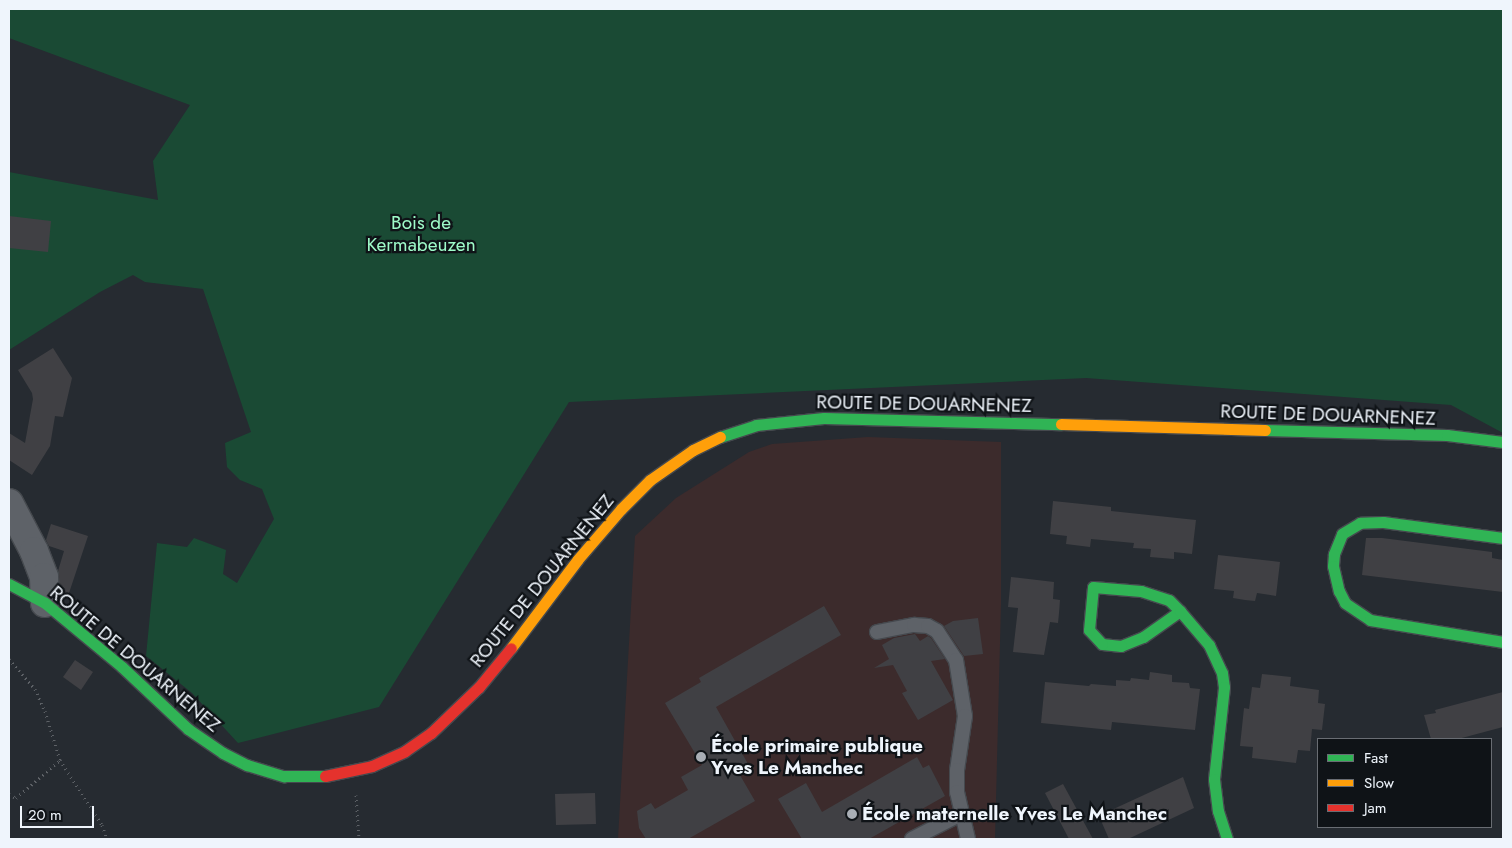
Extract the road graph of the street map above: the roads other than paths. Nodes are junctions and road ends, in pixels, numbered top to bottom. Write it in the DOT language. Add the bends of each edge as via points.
graph roads {
  1 [pos="1503,442"];
  2 [pos="9,503"];
  3 [pos="1503,538"];
  4 [pos="9,584"];
  5 [pos="45,603"];
  6 [pos="1180,611"];
  7 [pos="877,632"];
  8 [pos="1503,642"];
  9 [pos="961,814"];
  10 [pos="912,839"];
  11 [pos="968,839"];
  12 [pos="1227,839"];
  1 -- 5 [label="main road, ROUTE DE DOUARNENEZ" via="1447,435 824,418 756,425 724,435 693,450 650,480 583,552 464,704 431,734 405,751 355,772 318,778 284,776 247,765 223,753 188,729 122,667"];
  2 -- 5 [label="street" via="44,577"];
  3 -- 8 [label="main road" via="1383,522 1360,522 1342,534 1333,566 1345,603 1370,620"];
  4 -- 5 [label="main road, ROUTE DE DOUARNENEZ"];
  6 -- 6 [label="main road" via="1169,600 1153,593 1093,587 1089,630 1102,644 1121,646 1143,637"];
  6 -- 12 [label="main road" via="1209,644 1222,673 1224,687 1214,779 1218,811"];
  7 -- 9 [label="lane" via="914,625 928,626 937,631 956,660 965,716 957,770"];
  9 -- 10 [label="lane"];
  9 -- 11 [label="lane"];
}
